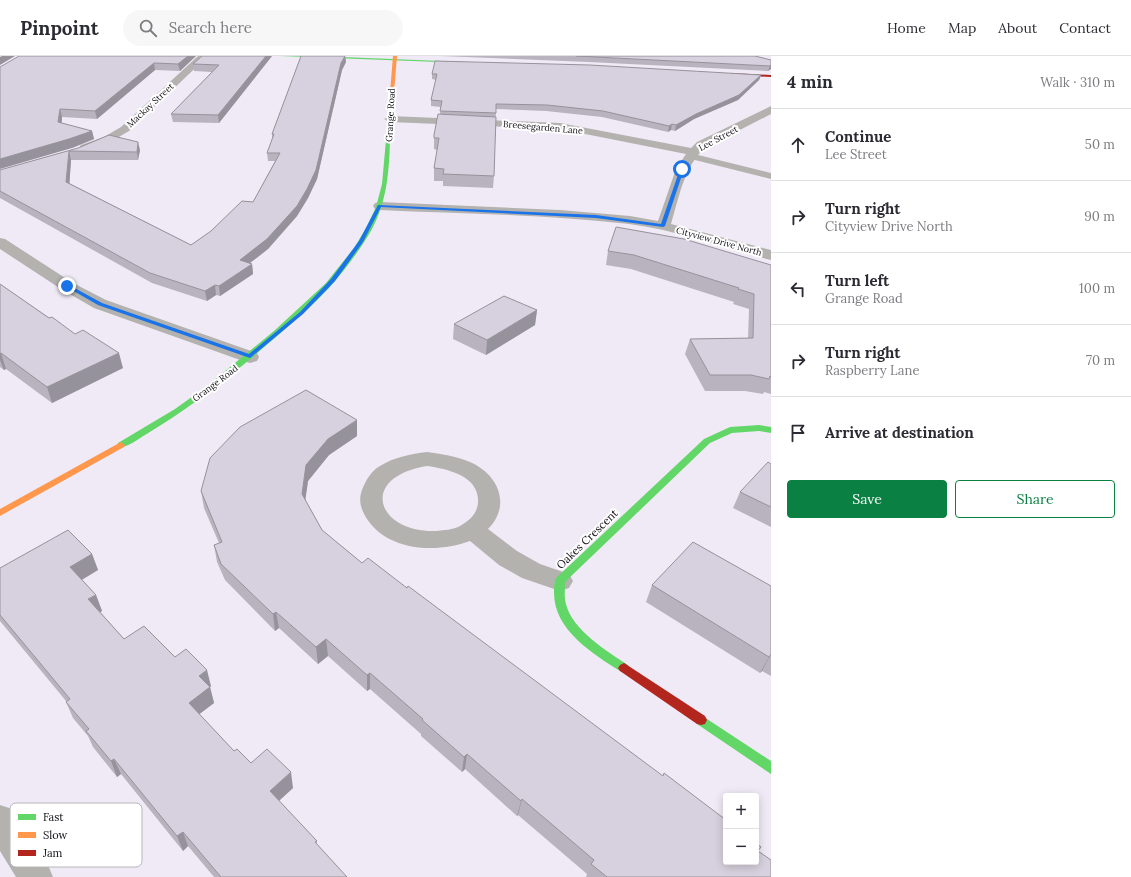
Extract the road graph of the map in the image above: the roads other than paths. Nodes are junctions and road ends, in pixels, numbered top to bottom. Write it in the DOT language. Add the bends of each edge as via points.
graph roads {
  1 [pos="204,56"];
  2 [pos="282,56"];
  3 [pos="394,58"];
  4 [pos="472,62"];
  5 [pos="725,74"];
  6 [pos="771,76"];
  7 [pos="771,109"];
  8 [pos="390,119"];
  9 [pos="76,152"];
  10 [pos="692,154"];
  11 [pos="771,176"];
  12 [pos="380,206"];
  13 [pos="663,226"];
  14 [pos="0,242"];
  15 [pos="771,255"];
  16 [pos="250,357"];
  17 [pos="771,430"];
  18 [pos="0,513"];
  19 [pos="474,530"];
  20 [pos="560,581"];
  21 [pos="771,768"];
  22 [pos="0,821"];
  23 [pos="10,837"];
  24 [pos="30,867"];
  25 [pos="36,877"];
  1 -- 9 [label="street, Mackay Street" via="125,128 108,139"];
  2 -- 3 [label="main road"];
  3 -- 4 [label="main road"];
  3 -- 8 [label="main road, Grange Road"];
  5 -- 6 [label="main road"];
  7 -- 10 [label="street, Lee Street" via="701,145"];
  8 -- 10 [label="street, Breesegarden Lane" via="560,126"];
  8 -- 12 [label="main road, Grange Road" via="386,172"];
  10 -- 11 [label="lane"];
  10 -- 13 [label="street, Lee Street" via="680,176"];
  12 -- 13 [label="street, Cityview Drive North" via="596,216"];
  12 -- 16 [label="main road, Grange Road" via="361,242 333,280 301,313"];
  13 -- 15 [label="street, Cityview Drive North"];
  14 -- 16 [label="street" via="67,286 100,304"];
  16 -- 18 [label="main road, Grange Road" via="209,390 161,422"];
  17 -- 20 [label="main road, Oakes Crescent" via="730,430 706,441"];
  19 -- 19 [label="street" via="490,507 489,495 483,483 459,465 427,459 410,461 395,466 382,475 374,486 371,499 375,512 384,524 399,533 418,539 438,540 458,537"];
  19 -- 20 [label="street" via="508,558 531,571"];
  20 -- 21 [label="main road, Oakes Crescent" via="561,605 575,630 606,656"];
  22 -- 23 [label="street"];
  24 -- 25 [label="street"];
}
